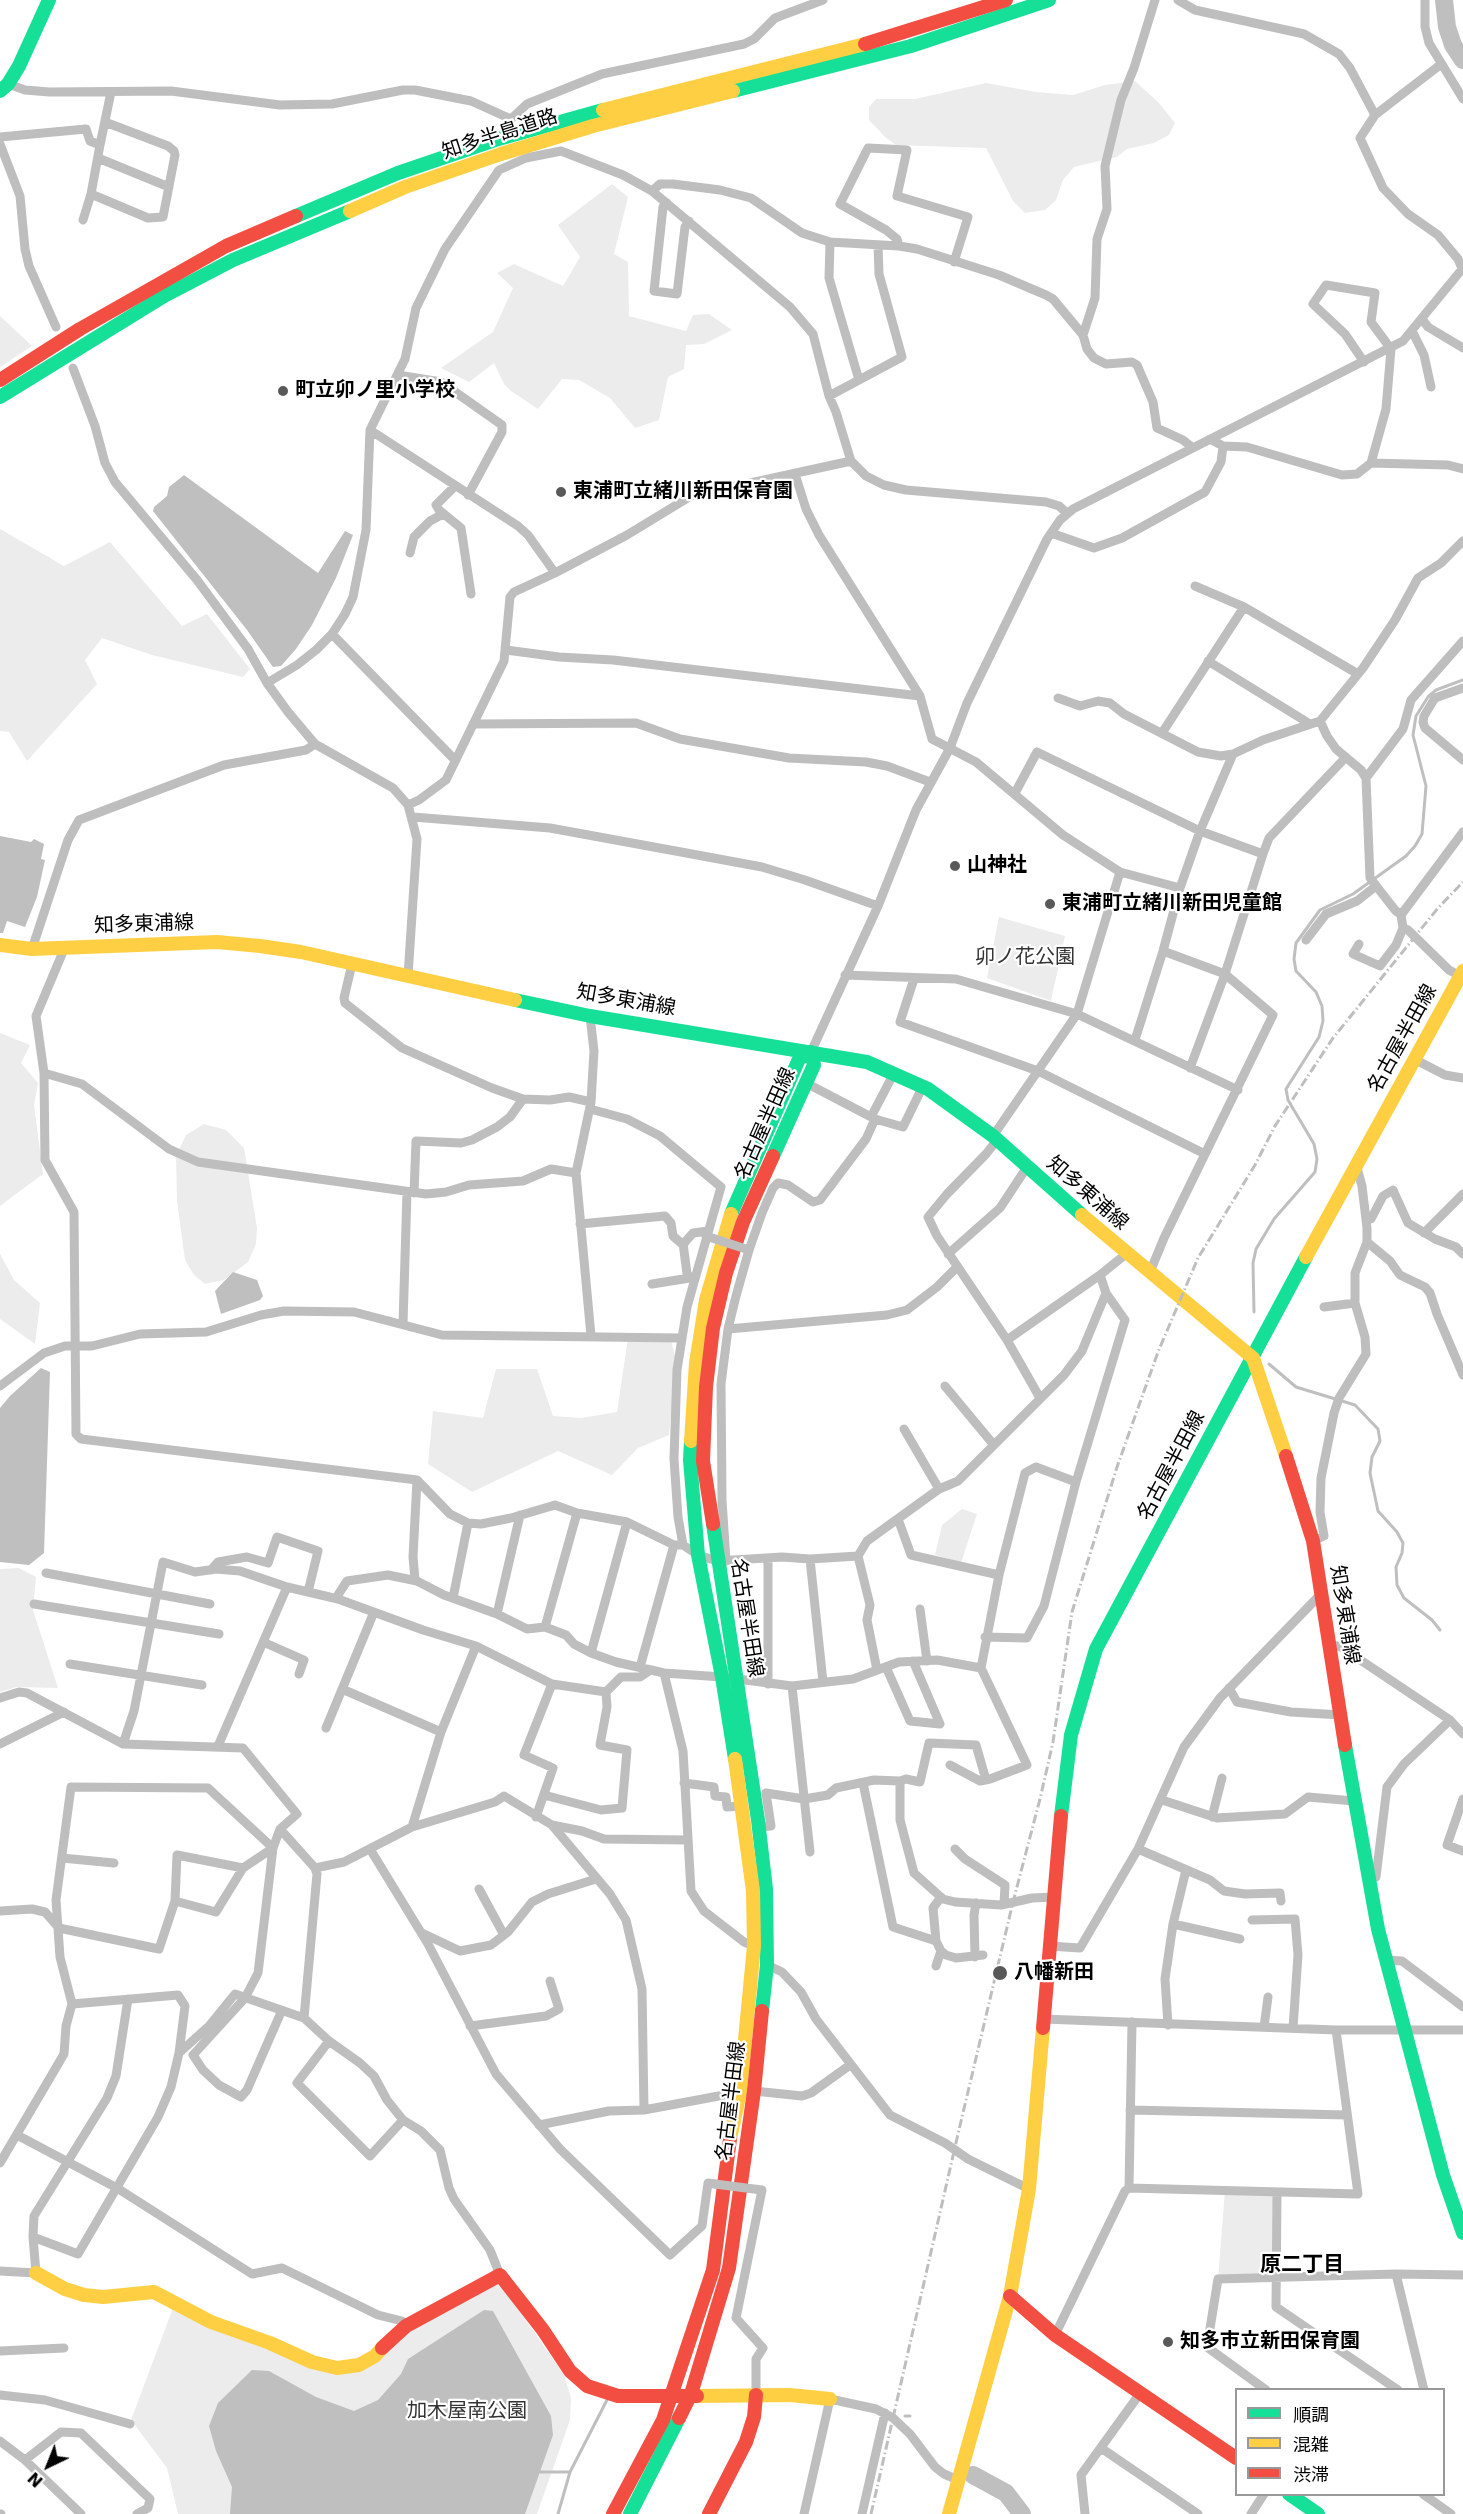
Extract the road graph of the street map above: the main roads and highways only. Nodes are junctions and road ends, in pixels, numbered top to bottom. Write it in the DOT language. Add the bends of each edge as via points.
graph roads {
  1 [pos="49,0"];
  2 [pos="1006,0"];
  3 [pos="1049,0"];
  4 [pos="4,88"];
  5 [pos="0,380"];
  6 [pos="0,397"];
  7 [pos="0,945"];
  8 [pos="1462,974"];
  9 [pos="811,1052"];
  10 [pos="1253,1358"];
  11 [pos="728,1678"];
  12 [pos="747,2091"];
  13 [pos="1463,2233"];
  14 [pos="36,2273"];
  15 [pos="1010,2296"];
  16 [pos="691,2394"];
  17 [pos="756,2395"];
  18 [pos="672,2396"];
  19 [pos="830,2399"];
  20 [pos="1235,2457"];
  21 [pos="1292,2496"];
  22 [pos="613,2514"];
  23 [pos="630,2514"];
  24 [pos="709,2514"];
  25 [pos="949,2514"];
  26 [pos="1318,2514"];
  1 -- 4 [label="main road" via="19,66"];
  2 -- 5 [label="main road, 知多半島道路" via="844,50 495,140 398,173 226,246 80,329"];
  3 -- 6 [label="main road, 知多半島道路" via="911,46 593,126 405,187 233,260 164,296"];
  7 -- 9 [label="main road, 知多東浦線" via="32,949 217,942 302,952 590,1016"];
  8 -- 10 [label="main road, 名古屋半田線"];
  9 -- 10 [label="main road, 知多東浦線" via="867,1062 923,1086 995,1138 1126,1254"];
  9 -- 11 [label="main road, 名古屋半田線" via="814,1065 743,1222 713,1328 703,1461 722,1561"];
  9 -- 11 [label="main road, 名古屋半田線" via="799,1059 730,1216 706,1300 696,1363 690,1460 698,1555"];
  10 -- 13 [label="main road, 知多東浦線" via="1313,1541 1354,1801 1386,1960 1443,2175"];
  10 -- 15 [label="main road, 名古屋半田線" via="1096,1649 1082,1691 1071,1735 1029,2189"];
  11 -- 12 [label="main road, 名古屋半田線" via="753,1891"];
  11 -- 12 [label="main road, 名古屋半田線" via="759,1827 766,1889 767,1965"];
  12 -- 16 [label="main road, 名古屋半田線" via="729,2268"];
  12 -- 18 [label="main road, 名古屋半田線" via="728,2151 713,2270"];
  14 -- 18 [label="main road" via="84,2295 154,2292 211,2322 337,2368 359,2365 375,2356 406,2326 500,2275 570,2371 587,2386 610,2395"];
  15 -- 20 [label="main road" via="1055,2335"];
  15 -- 25 [label="main road, 名古屋半田線"];
  16 -- 17 [label="main road"];
  16 -- 18 [label="main road"];
  16 -- 23 [label="main road, 名古屋半田線"];
  17 -- 19 [label="main road"];
  17 -- 24 [label="main road" via="746,2442"];
  18 -- 22 [label="main road, 名古屋半田線"];
  21 -- 26 [label="main road"];
}
